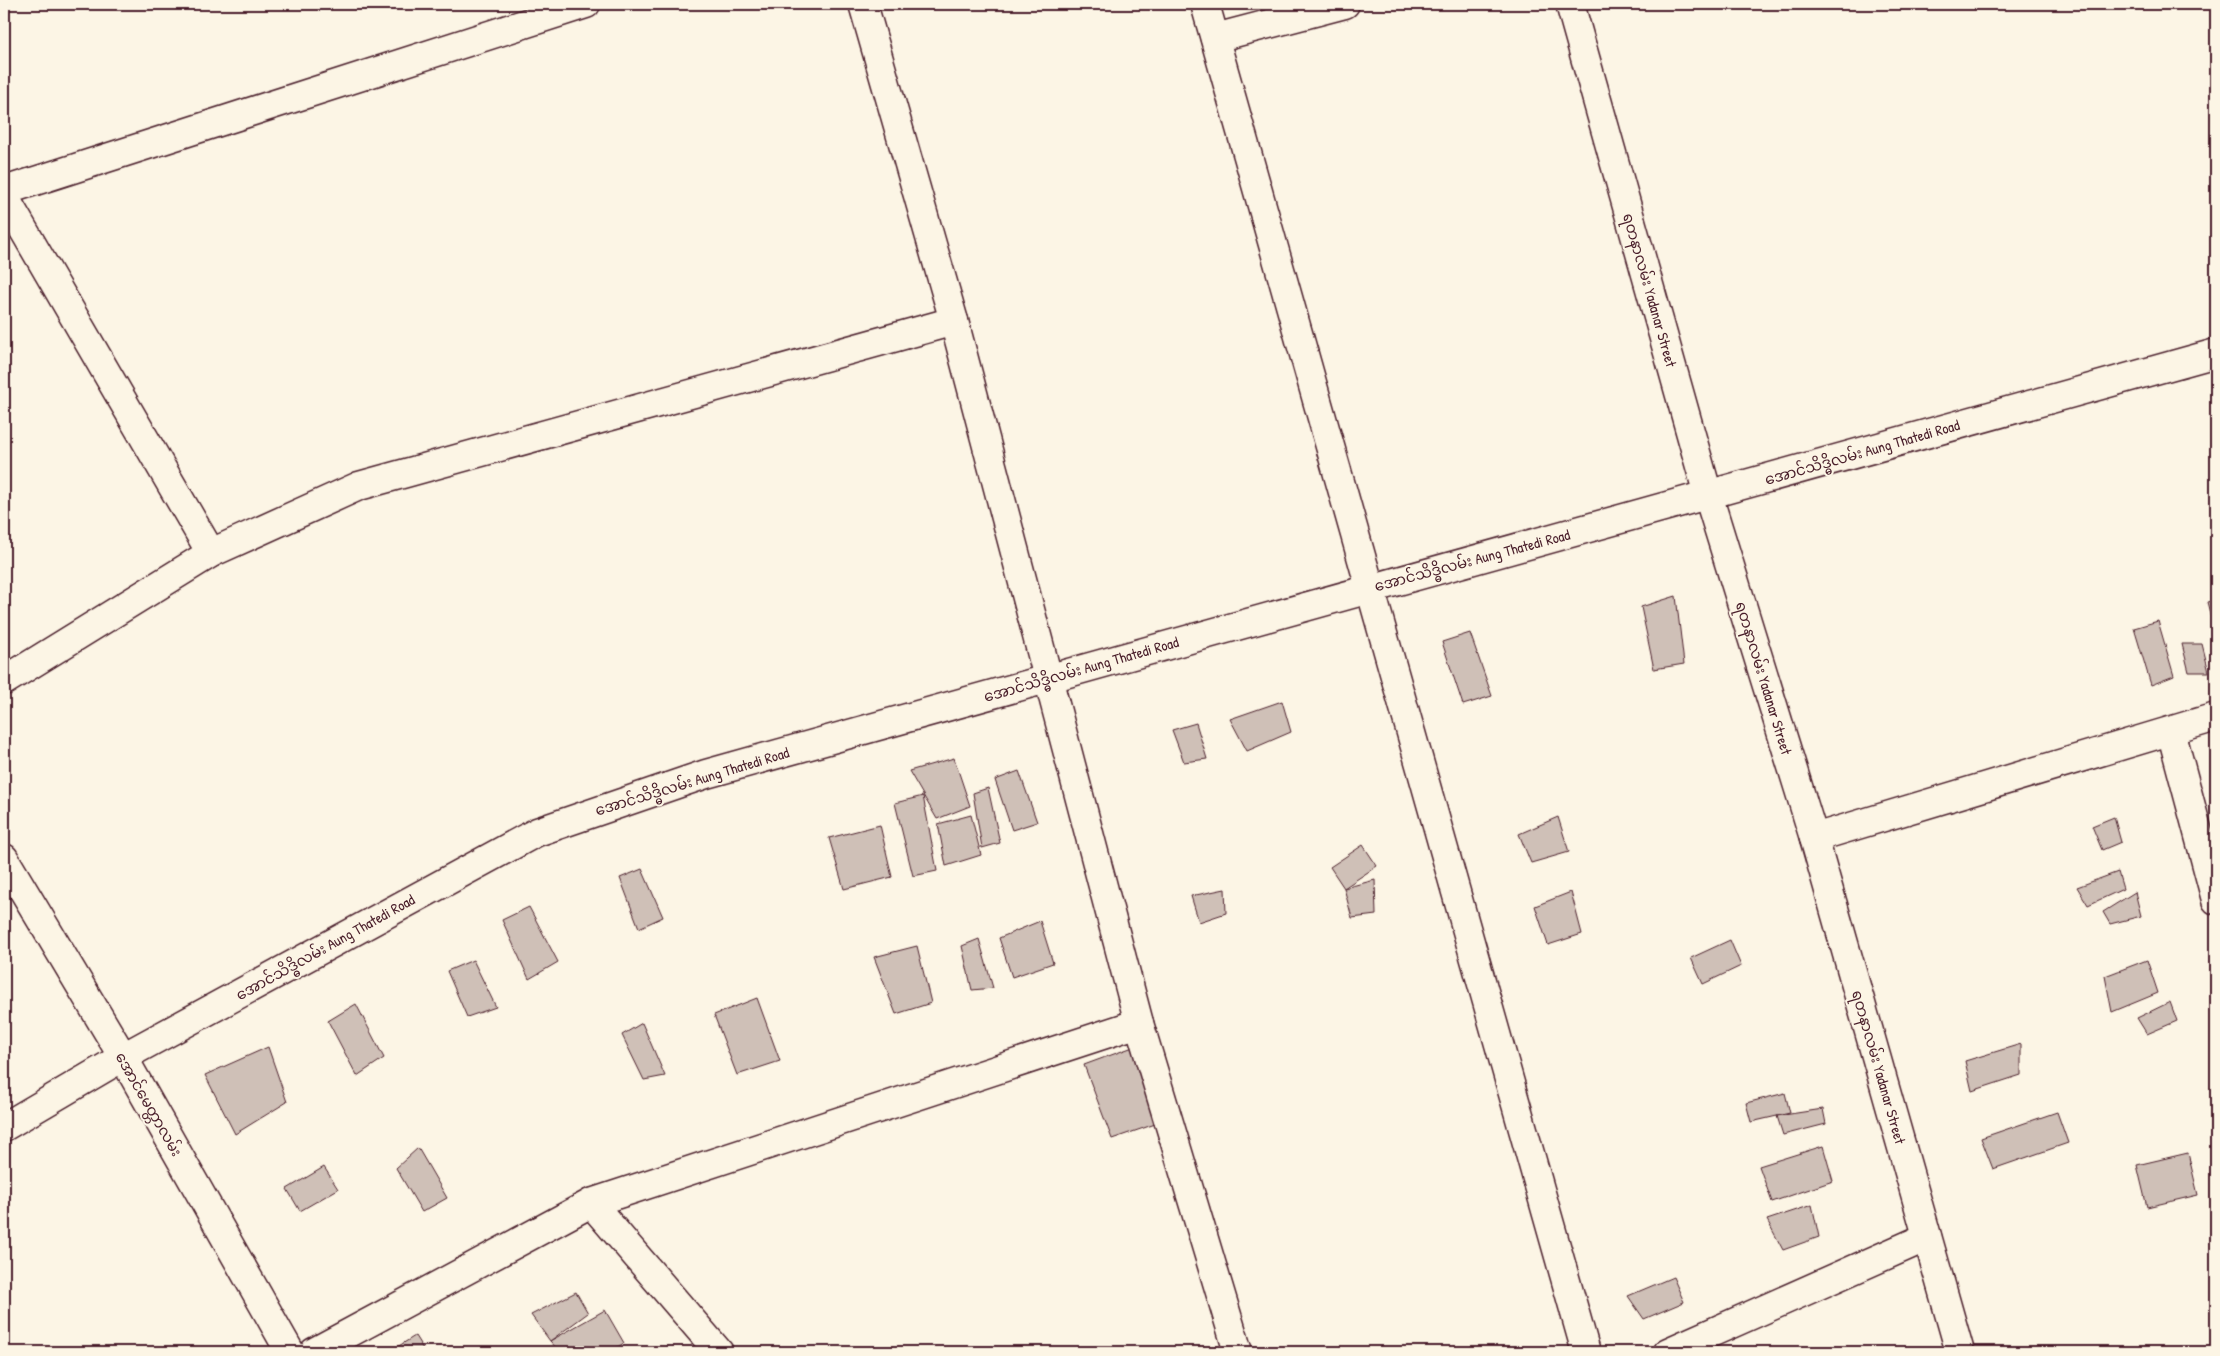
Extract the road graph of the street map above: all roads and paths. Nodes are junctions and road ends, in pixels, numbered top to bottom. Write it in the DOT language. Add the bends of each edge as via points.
graph roads {
  1 [pos="586,4"];
  2 [pos="863,4"];
  3 [pos="1205,4"];
  4 [pos="1345,4"];
  5 [pos="1570,4"];
  6 [pos="1215,38"];
  7 [pos="4,191"];
  8 [pos="4,196"];
  9 [pos="954,321"];
  10 [pos="2216,353"];
  11 [pos="1708,495"];
  12 [pos="211,553"];
  13 [pos="1370,589"];
  14 [pos="1047,679"];
  15 [pos="4,681"];
  16 [pos="2216,717"];
  17 [pos="2171,731"];
  18 [pos="1814,838"];
  19 [pos="4,858"];
  20 [pos="2216,900"];
  21 [pos="1139,1023"];
  22 [pos="124,1057"];
  23 [pos="4,1127"];
  24 [pos="591,1203"];
  25 [pos="1927,1237"];
  26 [pos="290,1352"];
  27 [pos="314,1352"];
  28 [pos="719,1352"];
  29 [pos="1238,1352"];
  30 [pos="1586,1352"];
  31 [pos="1668,1352"];
  32 [pos="1960,1352"];
  1 -- 7 [label="street"];
  2 -- 9 [label="street"];
  3 -- 6 [label="street"];
  4 -- 6 [label="street"];
  5 -- 11 [label="street, ရတနာလမ်း Yadanar Street"];
  6 -- 13 [label="street"];
  8 -- 12 [label="street"];
  9 -- 12 [label="street" via="359,486"];
  9 -- 14 [label="street"];
  10 -- 11 [label="street, အောင်သိဒ္ဓိလမ်း Aung Thatedi Road"];
  11 -- 13 [label="street, အောင်သိဒ္ဓိလမ်း Aung Thatedi Road"];
  11 -- 18 [label="street, ရတနာလမ်း Yadanar Street"];
  12 -- 15 [label="street"];
  13 -- 14 [label="street, အောင်သိဒ္ဓိလမ်း Aung Thatedi Road"];
  13 -- 30 [label="street"];
  14 -- 21 [label="street"];
  14 -- 22 [label="street, အောင်သိဒ္ဓိလမ်း Aung Thatedi Road" via="706,774 537,832"];
  16 -- 17 [label="street"];
  17 -- 18 [label="street"];
  17 -- 20 [label="street"];
  18 -- 25 [label="street, ရတနာလမ်း Yadanar Street"];
  19 -- 22 [label="street, အောင်မေတ္တာလမ်း"];
  21 -- 24 [label="street"];
  21 -- 29 [label="street"];
  22 -- 23 [label="street, အောင်သိဒ္ဓိလမ်း Aung Thatedi Road"];
  22 -- 26 [label="street, အောင်မေတ္တာလမ်း"];
  24 -- 27 [label="street"];
  24 -- 28 [label="street"];
  25 -- 31 [label="street"];
  25 -- 32 [label="street, ရတနာလမ်း Yadanar Street"];
}
